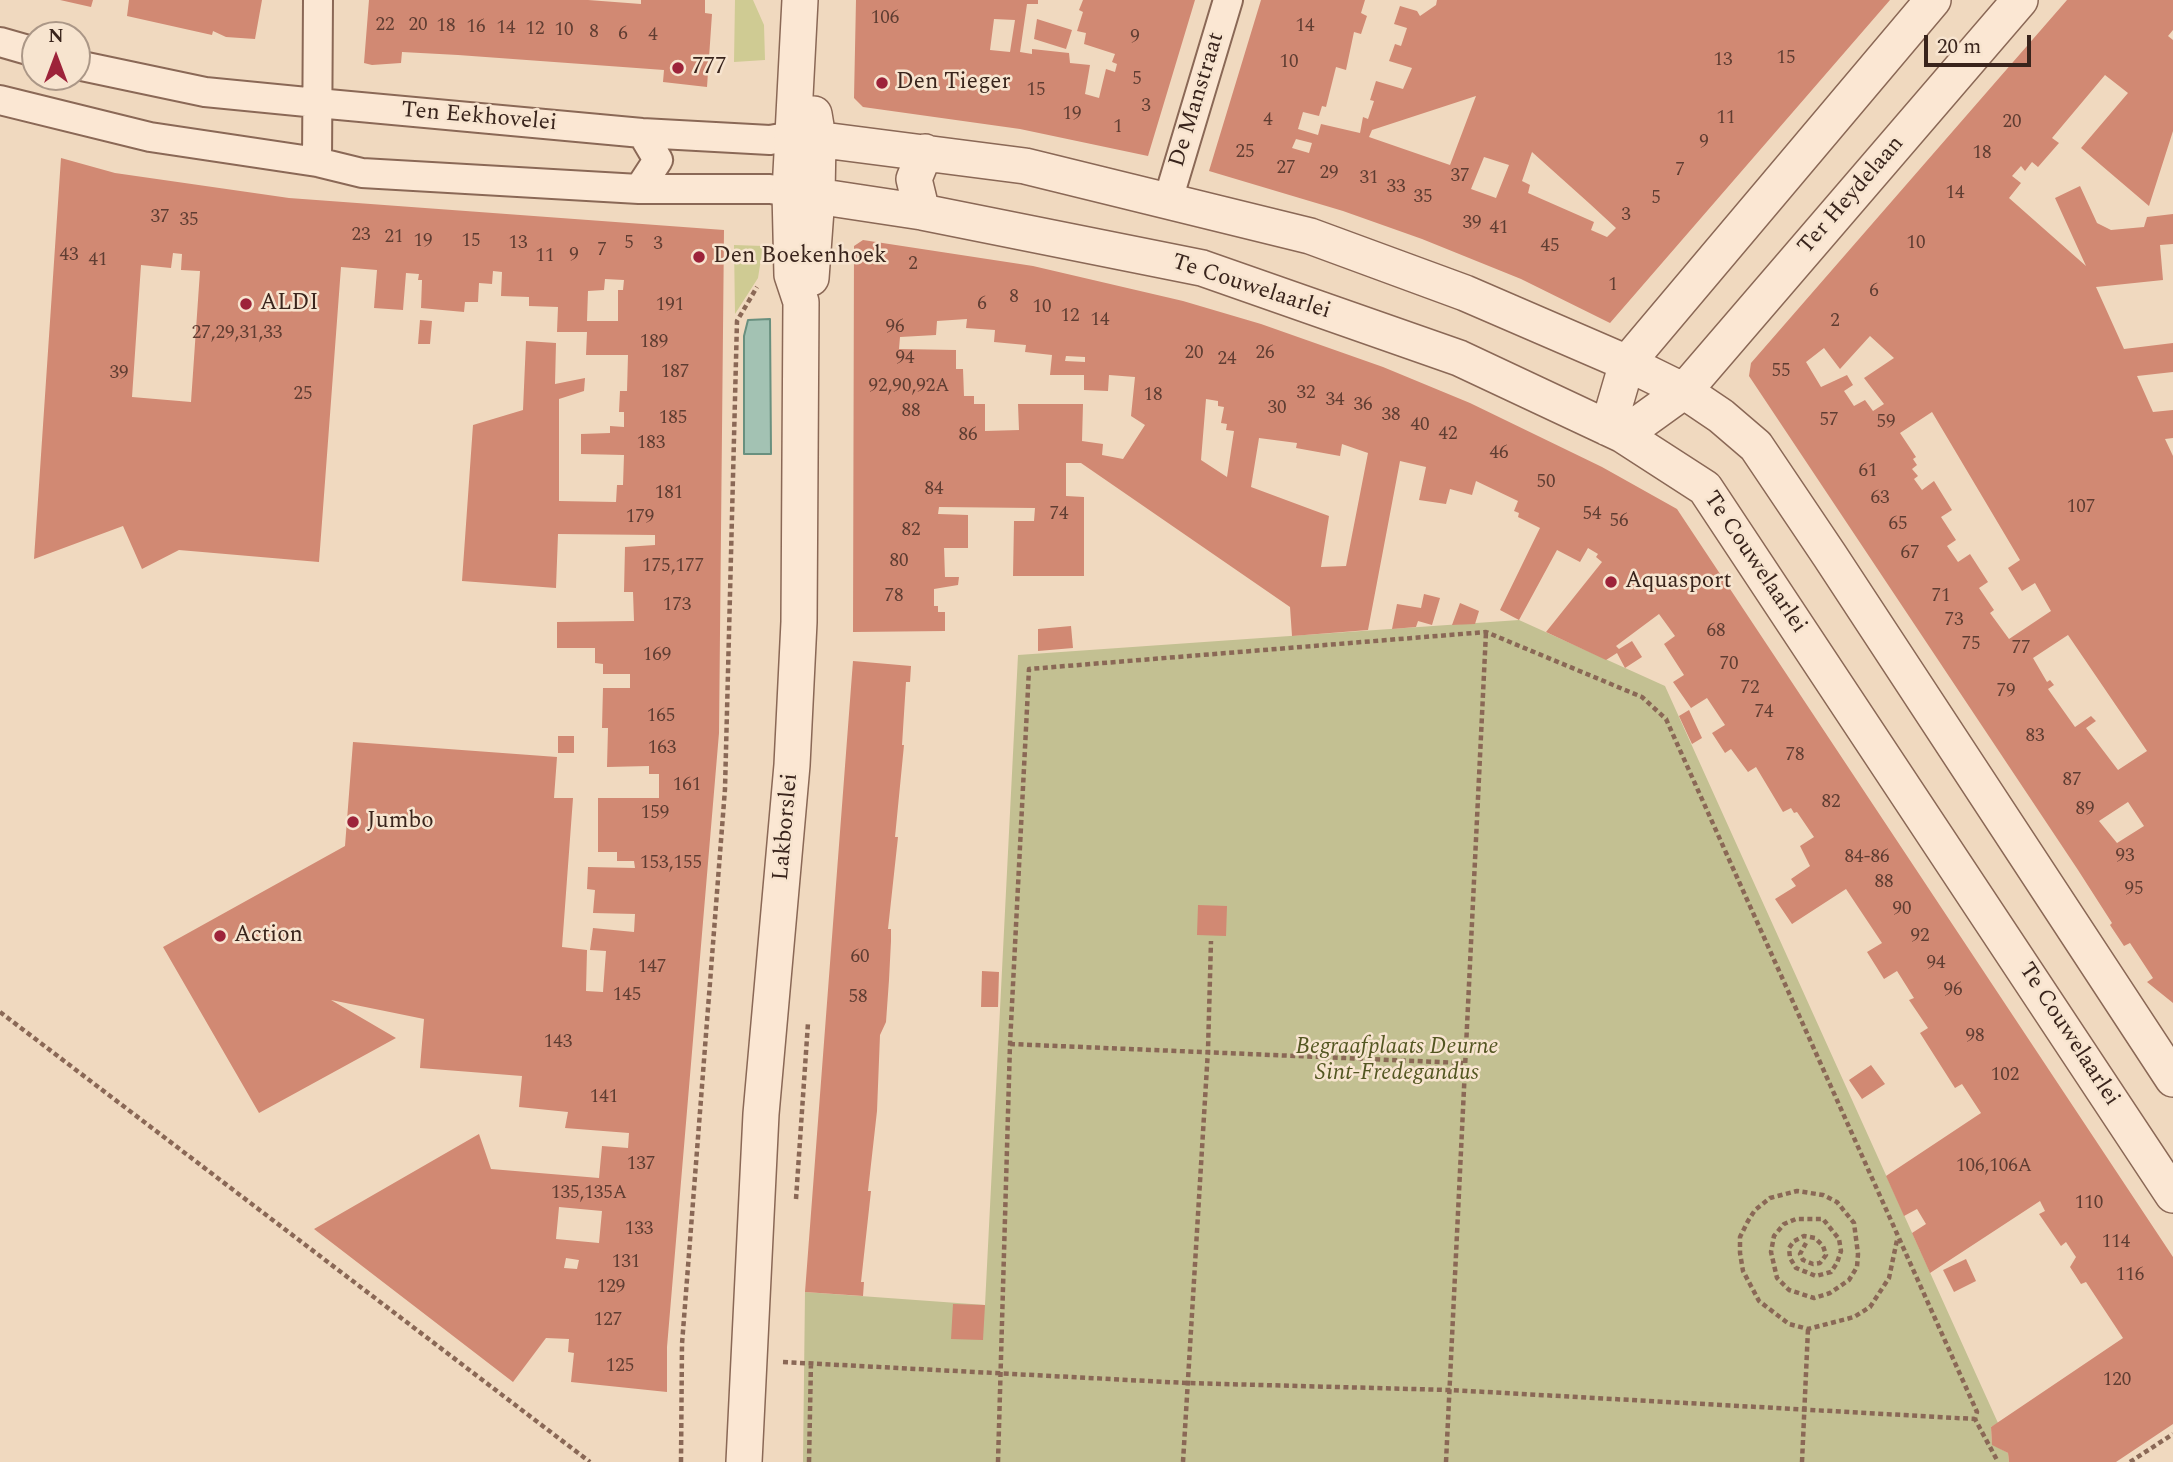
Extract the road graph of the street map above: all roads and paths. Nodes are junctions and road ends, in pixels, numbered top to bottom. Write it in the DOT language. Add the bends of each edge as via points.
graph roads {
  1 [pos="318,0"];
  2 [pos="1228,0"];
  3 [pos="1933,0"];
  4 [pos="2020,0"];
  5 [pos="800,14"];
  6 [pos="0,41"];
  7 [pos="21,48"];
  8 [pos="91,68"];
  9 [pos="0,100"];
  10 [pos="317,103"];
  11 [pos="642,133"];
  12 [pos="805,137"];
  13 [pos="925,152"];
  14 [pos="317,162"];
  15 [pos="639,189"];
  16 [pos="804,194"];
  17 [pos="1168,200"];
  18 [pos="922,212"];
  19 [pos="762,279"];
  20 [pos="1627,363"];
  21 [pos="1684,391"];
  22 [pos="1615,431"];
  23 [pos="1486,632"];
  24 [pos="1211,941"];
  25 [pos="0,1012"];
  26 [pos="1010,1044"];
  27 [pos="1208,1050"];
  28 [pos="1463,1063"];
  29 [pos="2173,1079"];
  30 [pos="2173,1195"];
  31 [pos="1897,1239"];
  32 [pos="1806,1243"];
  33 [pos="1808,1329"];
  34 [pos="748,1360"];
  35 [pos="811,1362"];
  36 [pos="1002,1374"];
  37 [pos="1186,1383"];
  38 [pos="1450,1390"];
  39 [pos="1804,1409"];
  40 [pos="1975,1419"];
  41 [pos="2173,1434"];
  42 [pos="590,1462"];
  43 [pos="681,1462"];
  44 [pos="744,1462"];
  45 [pos="808,1462"];
  46 [pos="998,1462"];
  47 [pos="1183,1462"];
  48 [pos="1446,1462"];
  49 [pos="1802,1462"];
  50 [pos="1998,1462"];
  51 [pos="2130,1462"];
  1 -- 10 [label="street"];
  2 -- 17 [label="street, De Manstraat"];
  3 -- 20 [label="street"];
  4 -- 21 [label="street, Ter Heydelaan"];
  5 -- 12 [label="street"];
  6 -- 7 [label="street"];
  8 -- 10 [label="street, Ten Eekhovelei" via="205,92"];
  9 -- 14 [label="street" via="150,137"];
  10 -- 11 [label="street, Ten Eekhovelei"];
  10 -- 14 [label="street"];
  11 -- 12 [label="street, Ten Eekhovelei" via="770,140"];
  11 -- 15 [label="street" via="658,160"];
  12 -- 13 [label="street"];
  12 -- 16 [label="street, Lakborslei"];
  13 -- 17 [label="street" via="1025,166"];
  13 -- 18 [label="street" via="915,178"];
  14 -- 15 [label="street" via="362,173"];
  15 -- 16 [label="street" via="770,189"];
  16 -- 18 [label="street, Te Couwelaarlei"];
  16 -- 34 [label="street, Lakborslei" via="792,275 801,302 799,622 792,765 761,1114"];
  17 -- 20 [label="street" via="1310,236 1465,293"];
  18 -- 22 [label="street, Te Couwelaarlei" via="1202,268 1458,358"];
  19 -- 43 [label="path" via="737,321 725,789 682,1344"];
  20 -- 21 [label="street"];
  20 -- 22 [label="street"];
  21 -- 22 [label="street, Ter Heydelaan"];
  21 -- 29 [label="street" via="1756,446"];
  22 -- 30 [label="street, Te Couwelaarlei" via="1705,488"];
  23 -- 26 [label="path" via="1029,668"];
  23 -- 28 [label="path"];
  23 -- 31 [label="path" via="1642,697 1666,719"];
  24 -- 27 [label="path"];
  25 -- 42 [label="path"];
  26 -- 27 [label="path"];
  26 -- 36 [label="path"];
  27 -- 28 [label="path"];
  27 -- 37 [label="path"];
  28 -- 38 [label="path"];
  31 -- 33 [label="path" via="1889,1278 1870,1307 1854,1317"];
  31 -- 40 [label="path" via="1977,1412"];
  32 -- 33 [label="path" via="1800,1254 1803,1260 1820,1263 1826,1255 1815,1238 1804,1236 1789,1248 1796,1268 1816,1276 1831,1272 1837,1263 1839,1239 1823,1219 1784,1224 1774,1236 1771,1252 1777,1278 1789,1290 1814,1298 1849,1280 1857,1267 1854,1223 1837,1202 1823,1195 1797,1191 1770,1198 1755,1210 1740,1237 1743,1271 1759,1301 1789,1324"];
  33 -- 39 [label="path"];
  34 -- 35 [label="path"];
  34 -- 44 [label="street, Lakborslei"];
  35 -- 36 [label="path"];
  35 -- 45 [label="path"];
  36 -- 37 [label="path"];
  36 -- 46 [label="path"];
  37 -- 38 [label="path"];
  37 -- 47 [label="path"];
  38 -- 39 [label="path"];
  38 -- 48 [label="path"];
  39 -- 40 [label="path"];
  39 -- 49 [label="path"];
  40 -- 50 [label="path"];
  41 -- 51 [label="path"];
}
